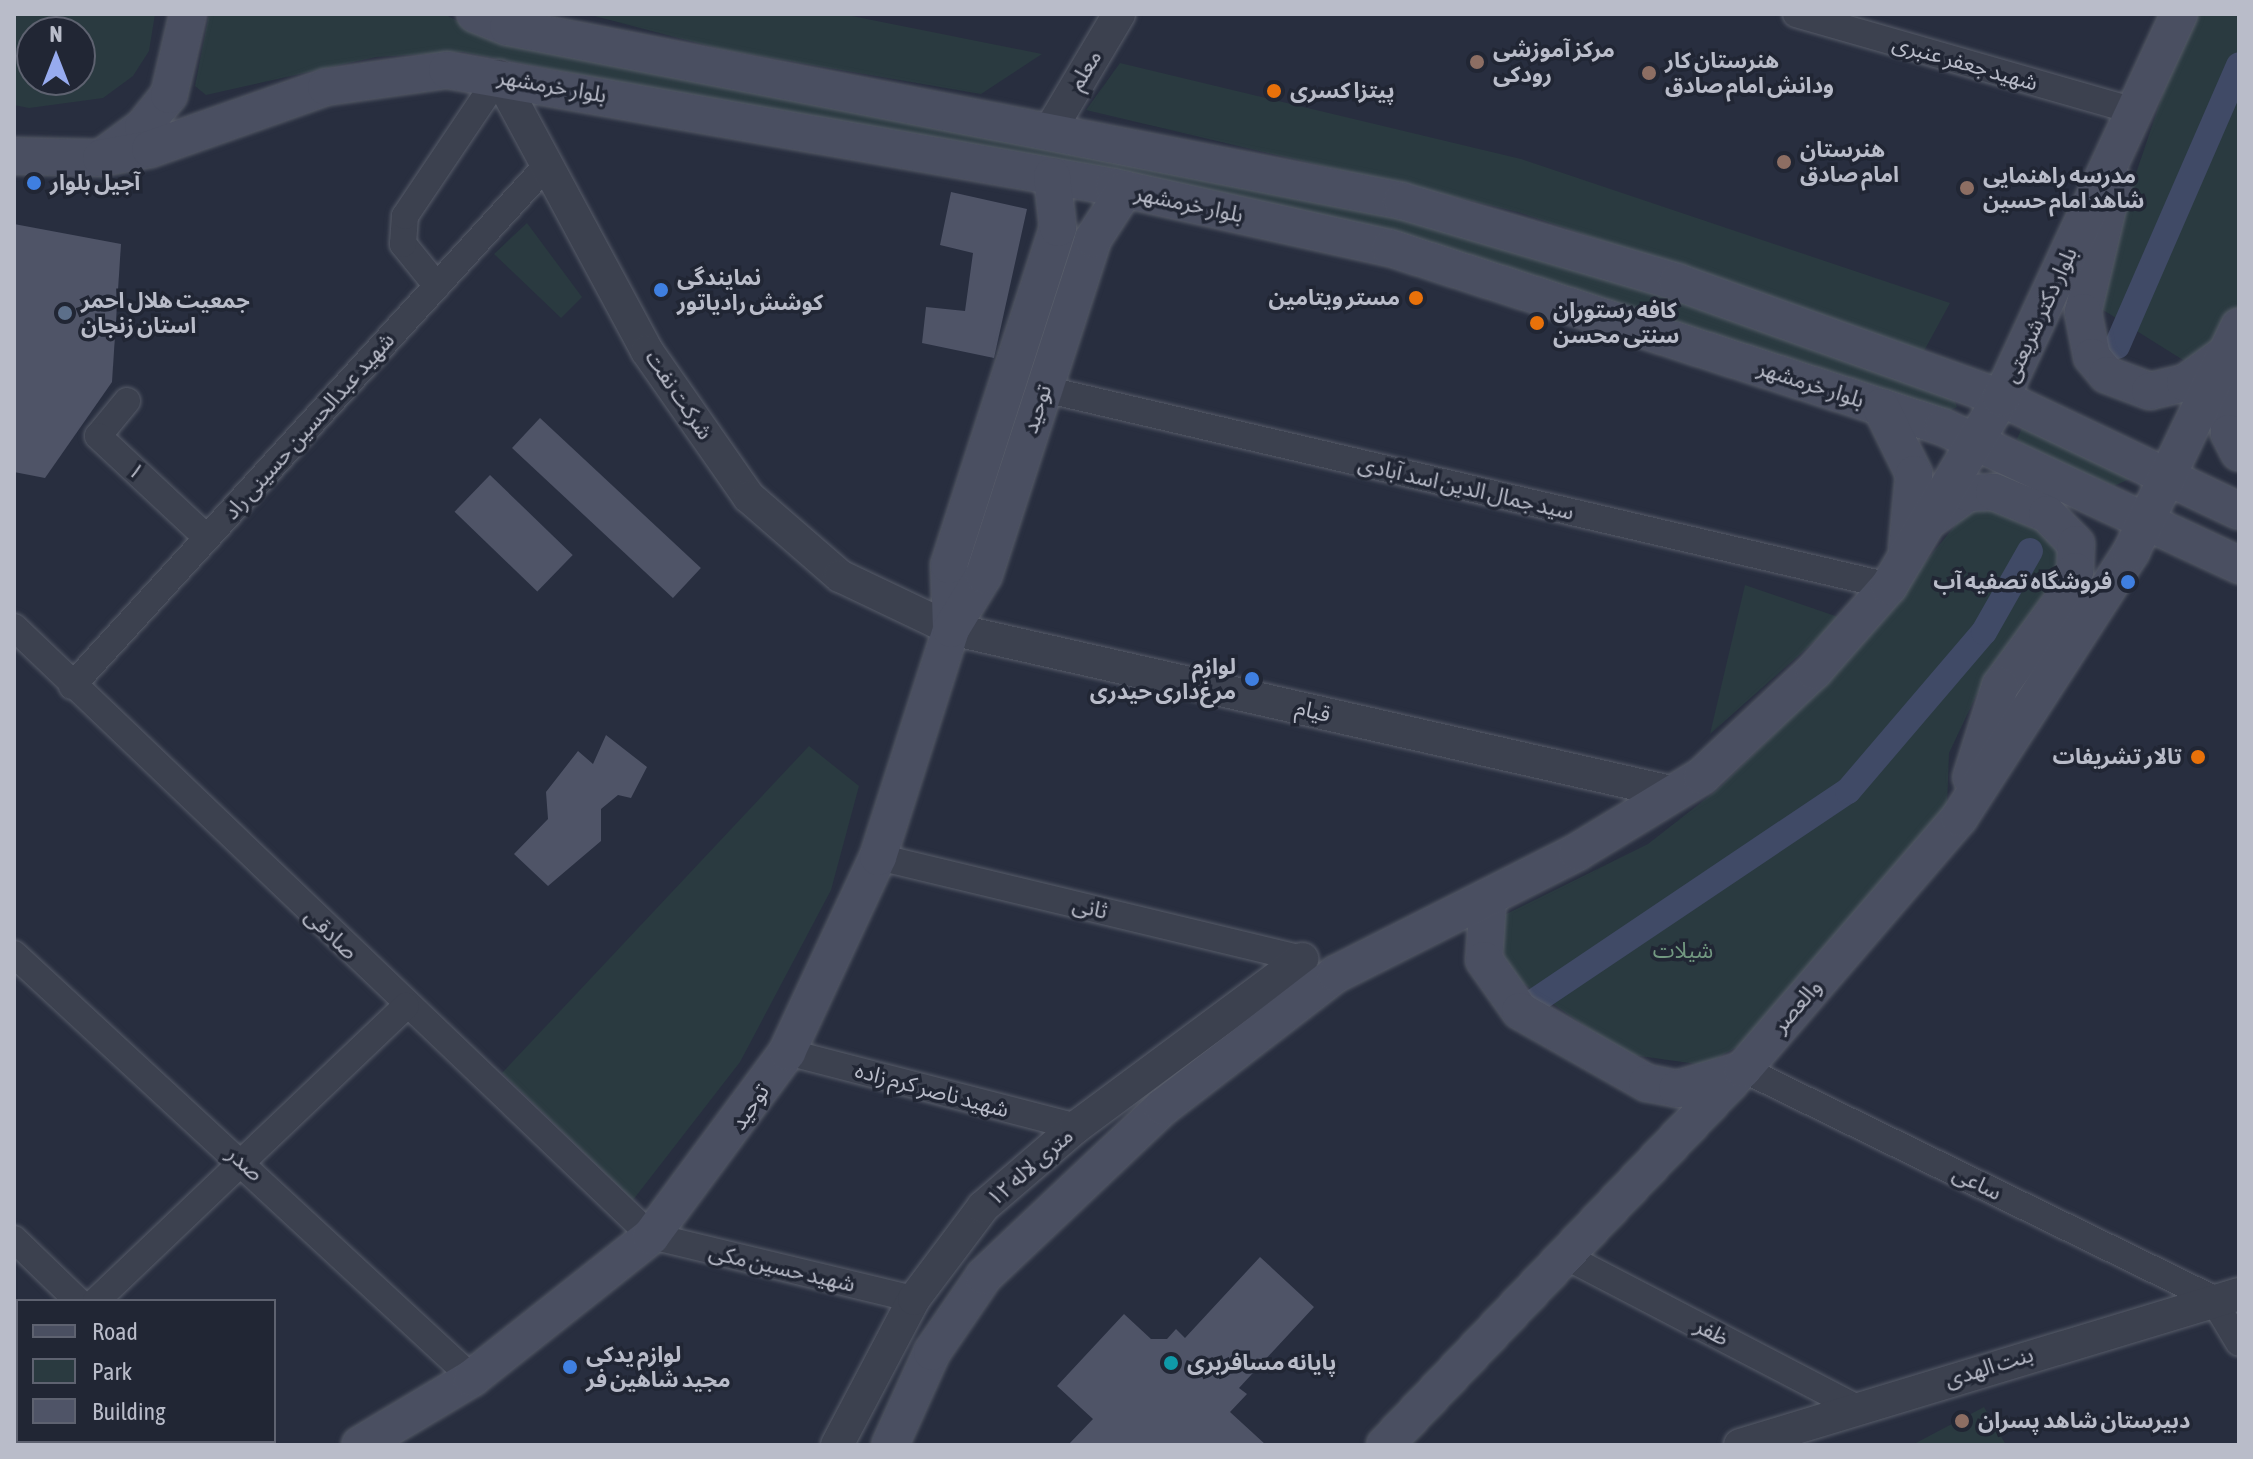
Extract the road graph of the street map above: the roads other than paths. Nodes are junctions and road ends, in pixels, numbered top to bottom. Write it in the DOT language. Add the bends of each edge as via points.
graph roads {
  1 [pos="188,14"];
  2 [pos="475,14"];
  3 [pos="1119,14"];
  4 [pos="1796,14"];
  5 [pos="2179,14"];
  6 [pos="499,76"];
  7 [pos="2134,111"];
  8 [pos="1052,127"];
  9 [pos="2119,145"];
  10 [pos="14,156"];
  11 [pos="101,158"];
  12 [pos="547,165"];
  13 [pos="1052,176"];
  14 [pos="1125,190"];
  15 [pos="1058,228"];
  16 [pos="1093,239"];
  17 [pos="437,286"];
  18 [pos="2233,340"];
  19 [pos="1044,389"];
  20 [pos="2001,398"];
  21 [pos="127,401"];
  22 [pos="1881,407"];
  23 [pos="1977,441"];
  24 [pos="2239,453"];
  25 [pos="2168,474"];
  26 [pos="2239,511"];
  27 [pos="2147,518"];
  28 [pos="1931,519"];
  29 [pos="207,538"];
  30 [pos="2239,565"];
  31 [pos="1897,572"];
  32 [pos="14,627"];
  33 [pos="951,629"];
  34 [pos="72,686"];
  35 [pos="1675,793"];
  36 [pos="1959,818"];
  37 [pos="878,857"];
  38 [pos="1488,900"];
  39 [pos="14,954"];
  40 [pos="1302,959"];
  41 [pos="406,1006"];
  42 [pos="787,1052"];
  43 [pos="1743,1069"];
  44 [pos="1076,1127"];
  45 [pos="243,1161"];
  46 [pos="651,1236"];
  47 [pos="14,1239"];
  48 [pos="1567,1257"];
  49 [pos="2225,1296"];
  50 [pos="76,1299"];
  51 [pos="98,1299"];
  52 [pos="914,1299"];
  53 [pos="2239,1343"];
  54 [pos="472,1378"];
  55 [pos="1857,1408"];
  56 [pos="1787,1438"];
  57 [pos="360,1445"];
  58 [pos="837,1445"];
  59 [pos="890,1445"];
  60 [pos="1385,1445"];
  61 [pos="1740,1445"];
  1 -- 11 [label="main road" via="169,95 143,127"];
  2 -- 8 [label="main road" via="508,27"];
  3 -- 8 [label="street, معلم"];
  4 -- 7 [label="street, شهید جعفر عنبری"];
  5 -- 7 [label="main road, بلوار دکتر شریعتی"];
  6 -- 11 [label="main road, بلوار خرمشهر" via="393,73 326,87 150,149"];
  6 -- 12 [label="street, شرکت نفت"];
  6 -- 13 [label="main road, بلوار خرمشهر"];
  6 -- 17 [label="street" via="405,216 403,244"];
  7 -- 9 [label="main road, بلوار دکتر شریعتی"];
  8 -- 20 [label="main road" via="1402,201 1677,282"];
  9 -- 18 [label="main road" via="2107,231 2083,312 2092,357 2107,375 2150,391 2185,383"];
  9 -- 20 [label="main road, بلوار دکتر شریعتی"];
  10 -- 11 [label="main road, بلوار خرمشهر"];
  12 -- 17 [label="street, شهید عبدالحسین حسینی راد"];
  12 -- 33 [label="street, شرکت نفت" via="647,351 749,497 840,576"];
  13 -- 14 [label="main road, بلوار خرمشهر"];
  13 -- 15 [label="main road, توحید"];
  14 -- 16 [label="main road, توحید"];
  14 -- 22 [label="main road, بلوار خرمشهر" via="1390,248"];
  15 -- 16 [label="main road" via="1084,229"];
  15 -- 33 [label="main road, توحید" via="949,565"];
  16 -- 19 [label="main road, توحید"];
  17 -- 29 [label="street, شهید عبدالحسین حسینی راد"];
  18 -- 24 [label="main road" via="2226,409"];
  18 -- 25 [label="main road"];
  19 -- 31 [label="street, سید جمال الدین اسد آبادی"];
  19 -- 33 [label="main road, توحید" via="984,575"];
  20 -- 23 [label="main road, بلوار دکتر شریعتی"];
  20 -- 25 [label="main road"];
  21 -- 29 [label="street, ۱" via="98,436"];
  22 -- 23 [label="main road, بلوار خرمشهر"];
  22 -- 31 [label="main road" via="1914,474"];
  23 -- 27 [label="main road, بلوار خرمشهر"];
  23 -- 28 [label="main road, بلوار دکتر شریعتی"];
  25 -- 26 [label="main road"];
  25 -- 27 [label="main road"];
  27 -- 30 [label="main road, بلوار خرمشهر"];
  27 -- 36 [label="main road, والعصر"];
  28 -- 31 [label="main road, بلوار دکتر شریعتی"];
  28 -- 36 [label="main road" via="1968,493 1994,492 2047,514 2076,544 2075,571 2062,601 2000,686"];
  29 -- 34 [label="street, شهید عبدالحسین حسینی راد"];
  31 -- 35 [label="main road, بلوار دکتر شریعتی" via="1745,738"];
  32 -- 34 [label="street, صادقی"];
  33 -- 35 [label="street, قیام"];
  33 -- 37 [label="main road, توحید"];
  34 -- 41 [label="street, صادقی"];
  35 -- 38 [label="main road, بلوار دکتر شریعتی"];
  36 -- 43 [label="main road, والعصر"];
  37 -- 40 [label="street, ثانی"];
  37 -- 42 [label="main road, توحید"];
  38 -- 43 [label="main road" via="1484,960 1520,1011 1647,1083 1703,1086"];
  38 -- 59 [label="main road, بلوار دکتر شریعتی" via="1336,974 1061,1196 984,1276 932,1352"];
  39 -- 45 [label="street, صدر"];
  40 -- 44 [label="street, ۱۲ متری لاله"];
  41 -- 45 [label="street"];
  41 -- 46 [label="street, صادقی"];
  42 -- 44 [label="street, شهید ناصر کرم زاده"];
  42 -- 46 [label="main road, توحید"];
  43 -- 48 [label="main road, والعصر"];
  43 -- 49 [label="street, ساعی"];
  44 -- 52 [label="street, ۱۲ متری لاله" via="983,1207"];
  45 -- 51 [label="street"];
  45 -- 54 [label="street, صدر"];
  46 -- 52 [label="street, شهید حسین مکی"];
  46 -- 54 [label="main road, توحید"];
  47 -- 50 [label="street"];
  48 -- 55 [label="street, ظفر"];
  48 -- 60 [label="main road, والعصر"];
  49 -- 53 [label="street"];
  49 -- 55 [label="street, بنت الهدی"];
  52 -- 58 [label="street, ۱۲ متری لاله"];
  54 -- 57 [label="main road, توحید"];
  55 -- 56 [label="street, بنت الهدی"];
  56 -- 61 [label="street, بنت الهدی"];
}
